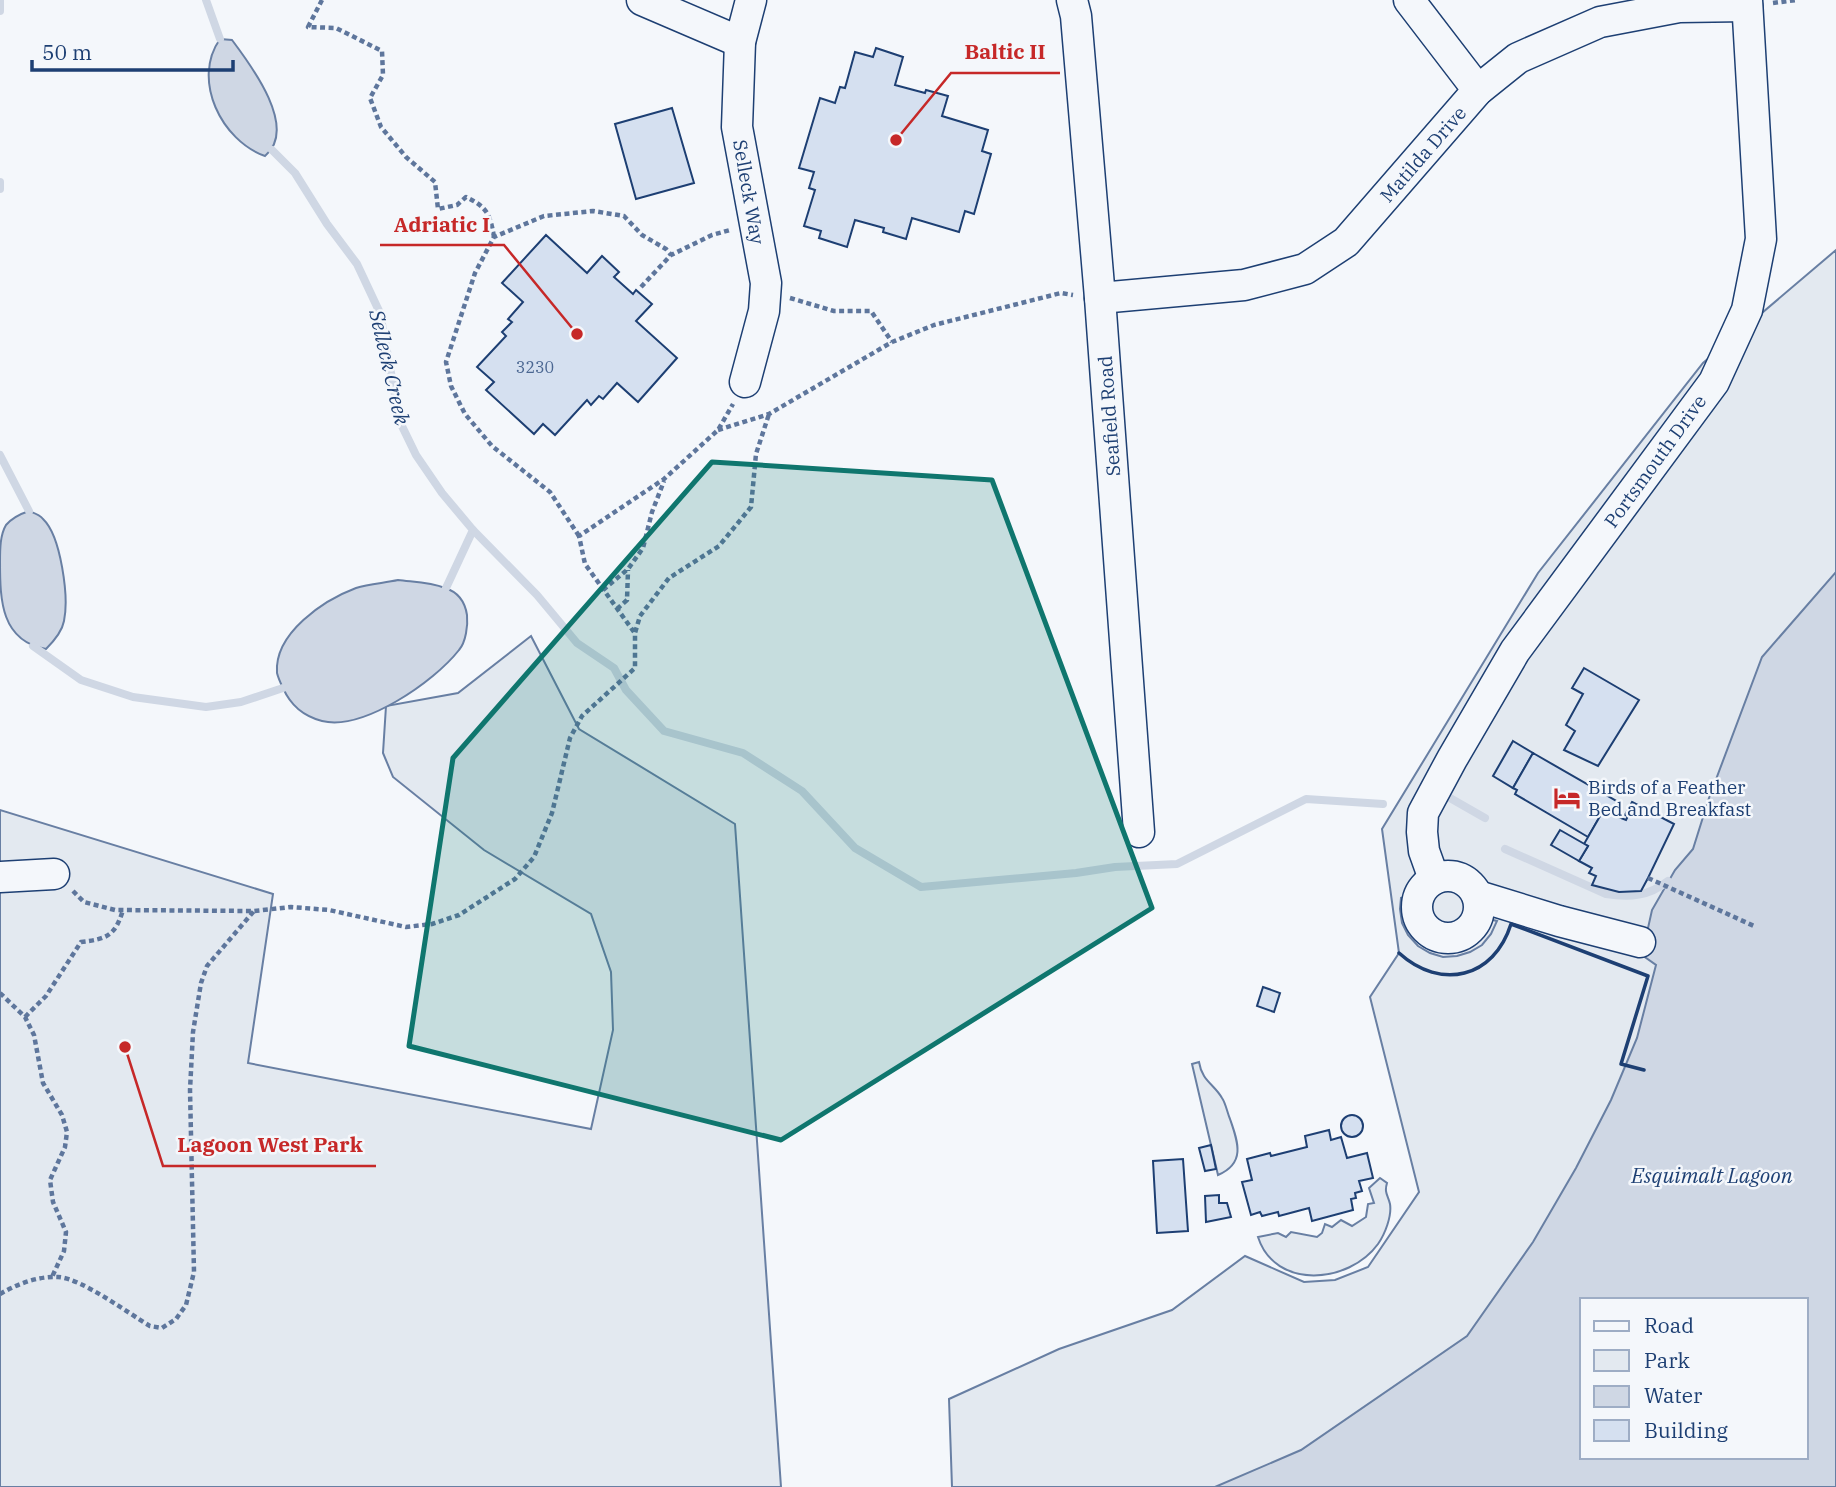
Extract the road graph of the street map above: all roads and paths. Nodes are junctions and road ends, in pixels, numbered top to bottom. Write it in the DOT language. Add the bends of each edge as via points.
graph roads {
  1 [pos="322,0"];
  2 [pos="642,0"];
  3 [pos="751,0"];
  4 [pos="1072,0"];
  5 [pos="1409,0"];
  6 [pos="1747,3"];
  7 [pos="740,42"];
  8 [pos="1478,90"];
  9 [pos="738,228"];
  10 [pos="494,237"];
  11 [pos="671,255"];
  12 [pos="766,283"];
  13 [pos="641,287"];
  14 [pos="1100,298"];
  15 [pos="892,342"];
  16 [pos="746,382"];
  17 [pos="769,414"];
  18 [pos="718,430"];
  19 [pos="664,479"];
  20 [pos="579,536"];
  21 [pos="628,569"];
  22 [pos="603,590"];
  23 [pos="617,609"];
  24 [pos="635,633"];
  25 [pos="1139,832"];
  26 [pos="54,874"];
  27 [pos="0,877"];
  28 [pos="1648,878"];
  29 [pos="1434,879"];
  30 [pos="1478,896"];
  31 [pos="123,911"];
  32 [pos="254,911"];
  33 [pos="1754,926"];
  34 [pos="1640,942"];
  35 [pos="0,993"];
  36 [pos="25,1017"];
  37 [pos="52,1277"];
  38 [pos="0,1294"];
  1 -- 10 [label="path" via="308,27 336,28 382,51 383,75 370,98 381,127 435,182 438,209 457,205 466,197 482,205"];
  2 -- 7 [label="street"];
  3 -- 7 [label="street, Selleck Way"];
  4 -- 14 [label="street, Seafield Road"];
  5 -- 8 [label="street"];
  6 -- 8 [label="street, Matilda Drive" via="1679,7 1600,22 1518,58"];
  6 -- 29 [label="street, Portsmouth Drive" via="1761,239 1747,310 1714,382 1515,651 1452,759 1423,813 1424,851"];
  7 -- 12 [label="street, Selleck Way" via="737,127"];
  8 -- 14 [label="street, Matilda Drive" via="1346,242 1305,269 1244,285"];
  9 -- 11 [label="path"];
  10 -- 11 [label="path" via="544,216 593,211 624,216"];
  10 -- 20 [label="path" via="475,273 446,362 451,386 465,414 492,446 550,492"];
  11 -- 13 [label="path"];
  12 -- 15 [label="path" via="792,299 834,311 871,311"];
  12 -- 16 [label="street, Selleck Way" via="764,311"];
  14 -- 15 [label="path" via="1061,293 933,325"];
  14 -- 25 [label="street, Seafield Road"];
  15 -- 17 [label="path"];
  16 -- 18 [label="path"];
  17 -- 18 [label="path"];
  17 -- 24 [label="path" via="756,454 751,508 719,546 669,578 640,617"];
  18 -- 19 [label="path"];
  19 -- 20 [label="path"];
  19 -- 21 [label="path" via="643,548"];
  20 -- 22 [label="path" via="585,564"];
  21 -- 22 [label="path"];
  21 -- 23 [label="path" via="627,600"];
  22 -- 23 [label="path"];
  23 -- 24 [label="path"];
  24 -- 32 [label="path" via="635,667 582,716 570,738 552,813 534,857 515,879 459,915 432,924 406,927 329,910 291,907"];
  26 -- 27 [label="street"];
  26 -- 31 [label="path" via="84,902"];
  28 -- 33 [label="path"];
  29 -- 30 [label="street" via="1460,877"];
  29 -- 30 [label="street" via="1422,891 1418,906 1422,922 1433,934 1458,936 1472,928 1479,913"];
  30 -- 34 [label="street"];
  31 -- 32 [label="path"];
  31 -- 36 [label="path" via="118,928 106,937 81,942 46,996"];
  32 -- 37 [label="path" via="207,966 195,1020 190,1090 194,1272 186,1306 162,1328 150,1326 74,1281"];
  35 -- 36 [label="path"];
  36 -- 37 [label="path" via="34,1035 43,1083 67,1132 50,1180 53,1202 66,1231 64,1251"];
  37 -- 38 [label="path"];
}
